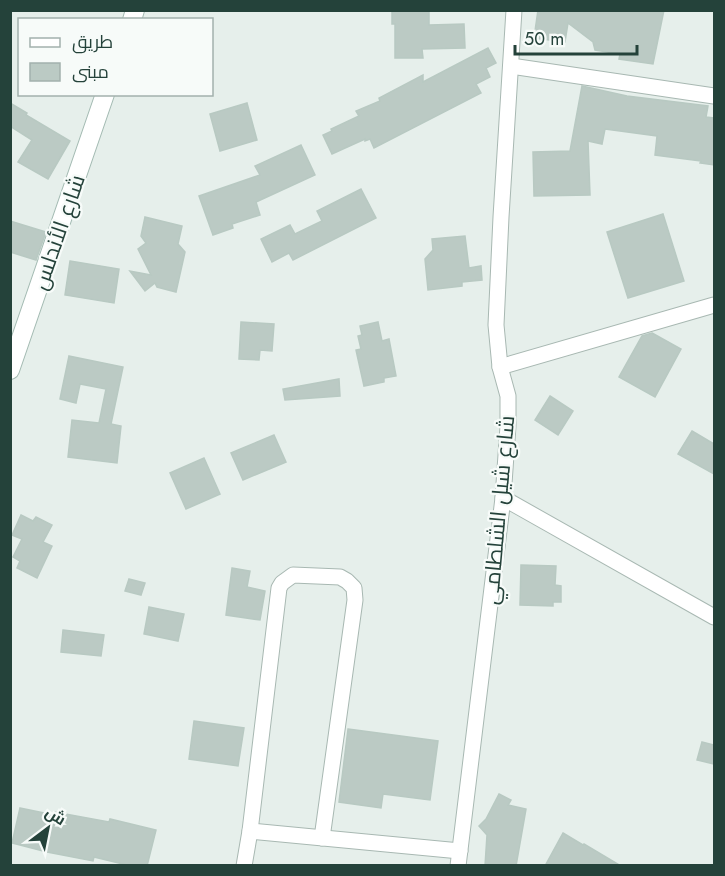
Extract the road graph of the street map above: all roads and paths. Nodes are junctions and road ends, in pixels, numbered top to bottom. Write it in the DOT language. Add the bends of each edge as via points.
graph roads {
  1 [pos="514,10"];
  2 [pos="511,66"];
  3 [pos="104,96"];
  4 [pos="714,96"];
  5 [pos="714,305"];
  6 [pos="500,367"];
  7 [pos="10,370"];
  8 [pos="502,498"];
  9 [pos="714,617"];
  10 [pos="250,831"];
  11 [pos="322,838"];
  12 [pos="459,858"];
  13 [pos="244,866"];
  1 -- 2 [label="street, شارع شيل الشلطامي"];
  2 -- 4 [label="street"];
  2 -- 6 [label="street, شارع شيل الشلطامي" via="496,324"];
  3 -- 7 [label="main road, شارع الأندلس"];
  5 -- 6 [label="street"];
  6 -- 8 [label="street, شارع شيل الشلطامي" via="508,396"];
  8 -- 9 [label="street"];
  8 -- 12 [label="street, شارع شيل الشلطامي"];
  10 -- 11 [label="street"];
  10 -- 11 [label="street" via="279,588 293,575 340,577 354,588 355,600"];
  10 -- 13 [label="street"];
  11 -- 12 [label="street"];
}
